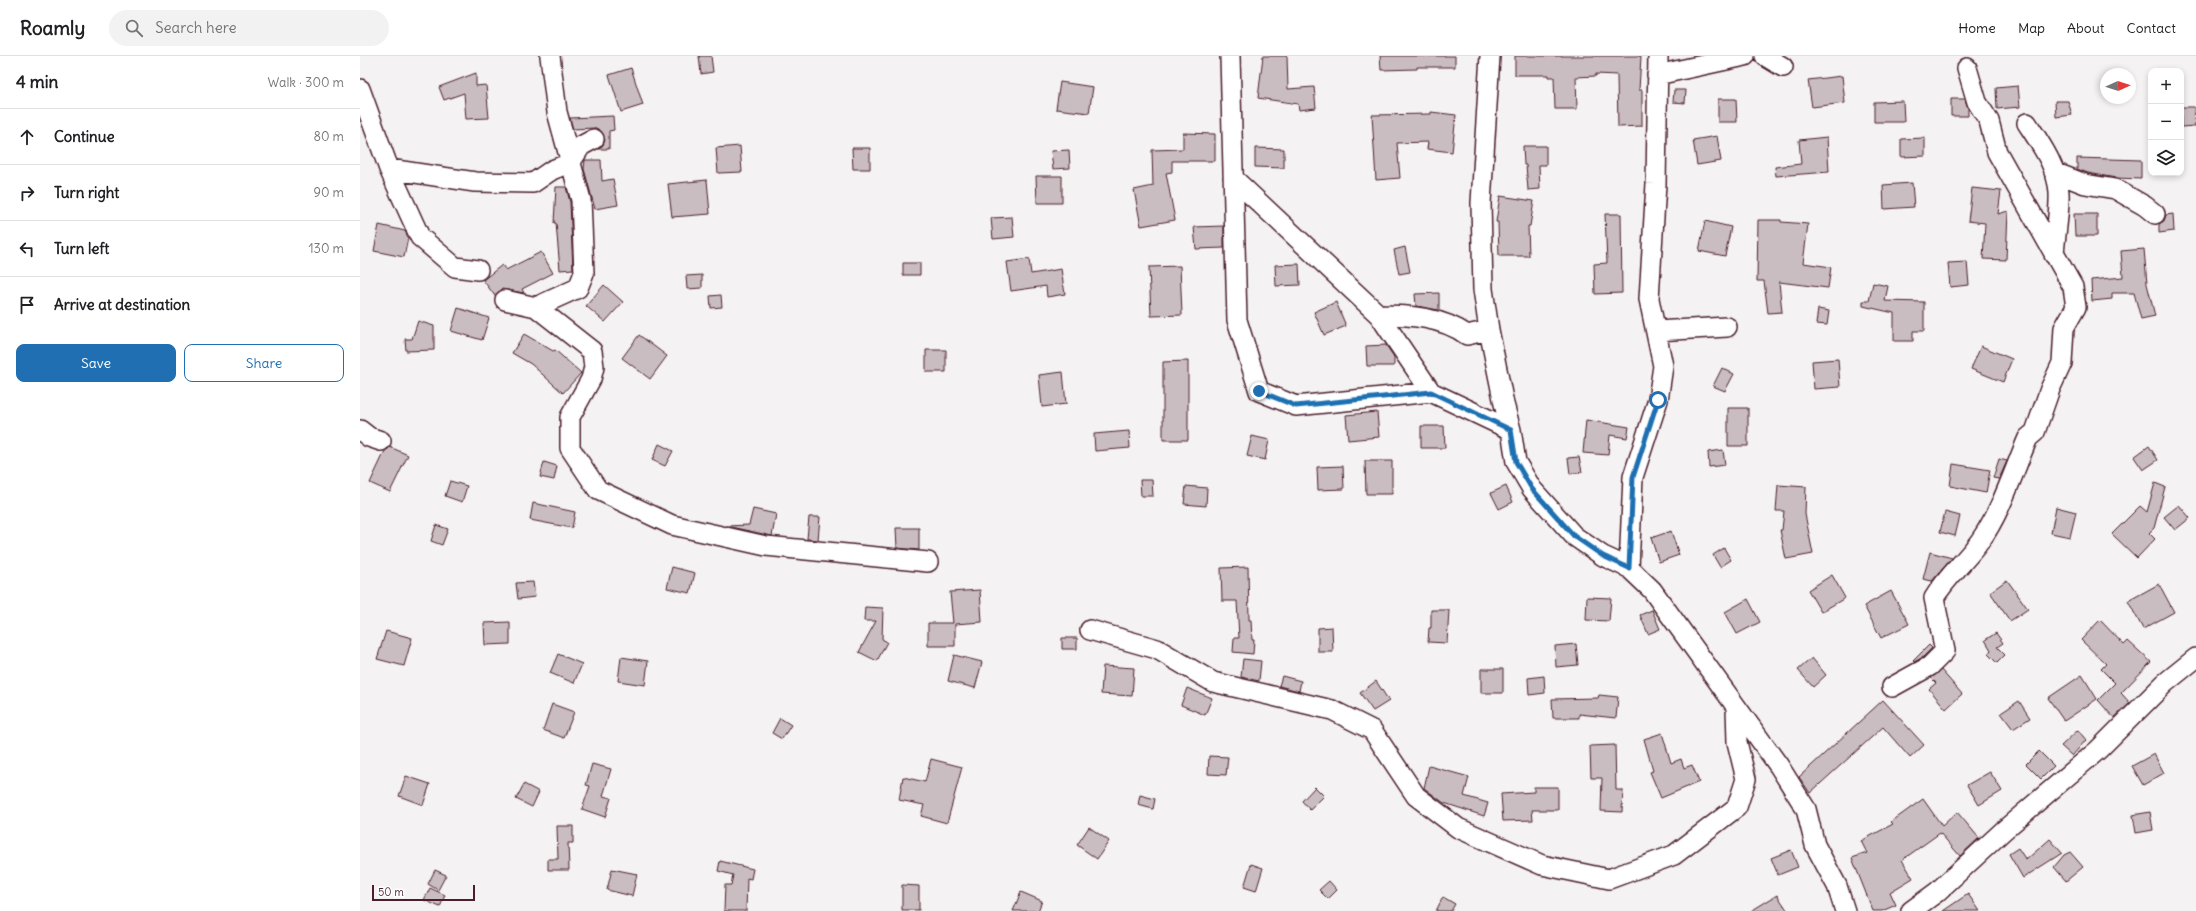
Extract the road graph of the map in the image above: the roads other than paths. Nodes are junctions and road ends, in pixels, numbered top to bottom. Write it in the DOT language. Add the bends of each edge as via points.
graph roads {
  1 [pos="550,56"];
  2 [pos="1230,56"];
  3 [pos="1490,56"];
  4 [pos="1658,56"];
  5 [pos="1745,56"];
  6 [pos="1765,56"];
  7 [pos="1783,67"];
  8 [pos="1967,68"];
  9 [pos="1657,75"];
  10 [pos="360,89"];
  11 [pos="2027,123"];
  12 [pos="594,139"];
  13 [pos="570,163"];
  14 [pos="389,169"];
  15 [pos="2054,172"];
  16 [pos="1233,178"];
  17 [pos="2155,214"];
  18 [pos="2054,256"];
  19 [pos="478,270"];
  20 [pos="505,300"];
  21 [pos="536,307"];
  22 [pos="1379,315"];
  23 [pos="1727,327"];
  24 [pos="1489,330"];
  25 [pos="1656,331"];
  26 [pos="1431,392"];
  27 [pos="1504,404"];
  28 [pos="1471,411"];
  29 [pos="360,430"];
  30 [pos="1511,430"];
  31 [pos="381,442"];
  32 [pos="928,562"];
  33 [pos="1629,568"];
  34 [pos="1090,630"];
  35 [pos="2196,658"];
  36 [pos="1892,687"];
  37 [pos="1736,708"];
  38 [pos="1845,911"];
  39 [pos="1911,911"];
  1 -- 13 [label="street" via="556,112"];
  2 -- 16 [label="street"];
  3 -- 24 [label="street" via="1481,204 1483,289"];
  4 -- 9 [label="street"];
  5 -- 9 [label="street"];
  6 -- 7 [label="street"];
  8 -- 18 [label="street" via="1977,102 1989,121 1997,152"];
  9 -- 25 [label="street" via="1656,184 1649,299"];
  10 -- 14 [label="street"];
  11 -- 15 [label="street" via="2042,146"];
  12 -- 13 [label="street" via="581,146"];
  13 -- 14 [label="street" via="552,170 534,183 475,182"];
  13 -- 21 [label="street" via="581,200 584,273 578,288"];
  14 -- 19 [label="street" via="420,237 455,267"];
  15 -- 17 [label="street" via="2085,184 2115,189"];
  15 -- 18 [label="street" via="2059,193"];
  16 -- 22 [label="street"];
  16 -- 26 [label="street" via="1237,320 1259,391 1296,406"];
  18 -- 36 [label="street" via="2073,288 2076,307 2064,328 2062,363 2035,432 2028,438 2001,506 1981,541 1943,582 1934,598 1945,651 1930,666"];
  20 -- 21 [label="street"];
  21 -- 32 [label="street" via="592,351 594,367 591,379 570,417 570,448 598,490 672,525 766,546"];
  22 -- 24 [label="street" via="1411,316 1454,326 1467,335"];
  22 -- 26 [label="street"];
  23 -- 25 [label="street"];
  24 -- 27 [label="street"];
  25 -- 33 [label="street" via="1663,366 1658,400 1633,477"];
  26 -- 28 [label="street"];
  27 -- 28 [label="street"];
  27 -- 30 [label="street"];
  28 -- 30 [label="street"];
  29 -- 31 [label="street"];
  30 -- 33 [label="street" via="1516,462 1532,489 1574,536 1603,556"];
  33 -- 37 [label="street" via="1652,590"];
  34 -- 37 [label="street" via="1158,649 1214,682 1332,710 1372,730 1416,796 1458,828 1542,866 1609,879 1674,855 1737,807 1746,778 1737,742"];
  35 -- 39 [label="street" via="2165,683 2098,750 2003,831 1937,892"];
  37 -- 38 [label="street" via="1780,766 1806,809 1815,845 1837,886"];
}
